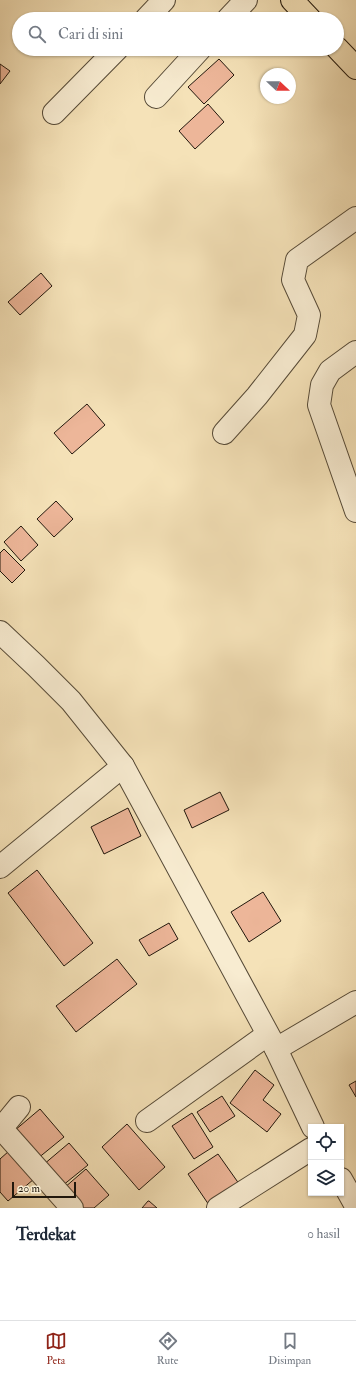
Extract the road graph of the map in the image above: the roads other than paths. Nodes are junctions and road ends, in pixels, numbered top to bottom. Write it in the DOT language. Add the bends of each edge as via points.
graph roads {
  1 [pos="164,0"];
  2 [pos="246,0"];
  3 [pos="292,0"];
  4 [pos="153,12"];
  5 [pos="235,12"];
  6 [pos="303,12"];
  7 [pos="344,55"];
  8 [pos="110,56"];
  9 [pos="194,56"];
  10 [pos="356,68"];
  11 [pos="156,97"];
  12 [pos="54,113"];
  13 [pos="356,218"];
  14 [pos="356,352"];
  15 [pos="224,433"];
  16 [pos="356,511"];
  17 [pos="0,632"];
  18 [pos="123,766"];
  19 [pos="0,867"];
  20 [pos="356,1002"];
  21 [pos="272,1042"];
  22 [pos="19,1107"];
  23 [pos="147,1121"];
  24 [pos="312,1124"];
  25 [pos="1,1129"];
  26 [pos="308,1151"];
  27 [pos="344,1184"];
  28 [pos="356,1206"];
  29 [pos="72,1208"];
  30 [pos="218,1208"];
  1 -- 4 [label="street"];
  2 -- 5 [label="street"];
  3 -- 6 [label="main road"];
  7 -- 10 [label="main road"];
  8 -- 12 [label="street"];
  9 -- 11 [label="street"];
  13 -- 15 [label="street" via="297,260 293,280 309,315 305,336"];
  14 -- 16 [label="street" via="330,371 322,385 318,405"];
  17 -- 18 [label="street" via="71,701"];
  18 -- 19 [label="street"];
  18 -- 21 [label="street"];
  20 -- 21 [label="street"];
  21 -- 23 [label="street"];
  21 -- 24 [label="street"];
  22 -- 25 [label="street"];
  25 -- 29 [label="street"];
  26 -- 30 [label="street"];
  27 -- 28 [label="street"];
}
